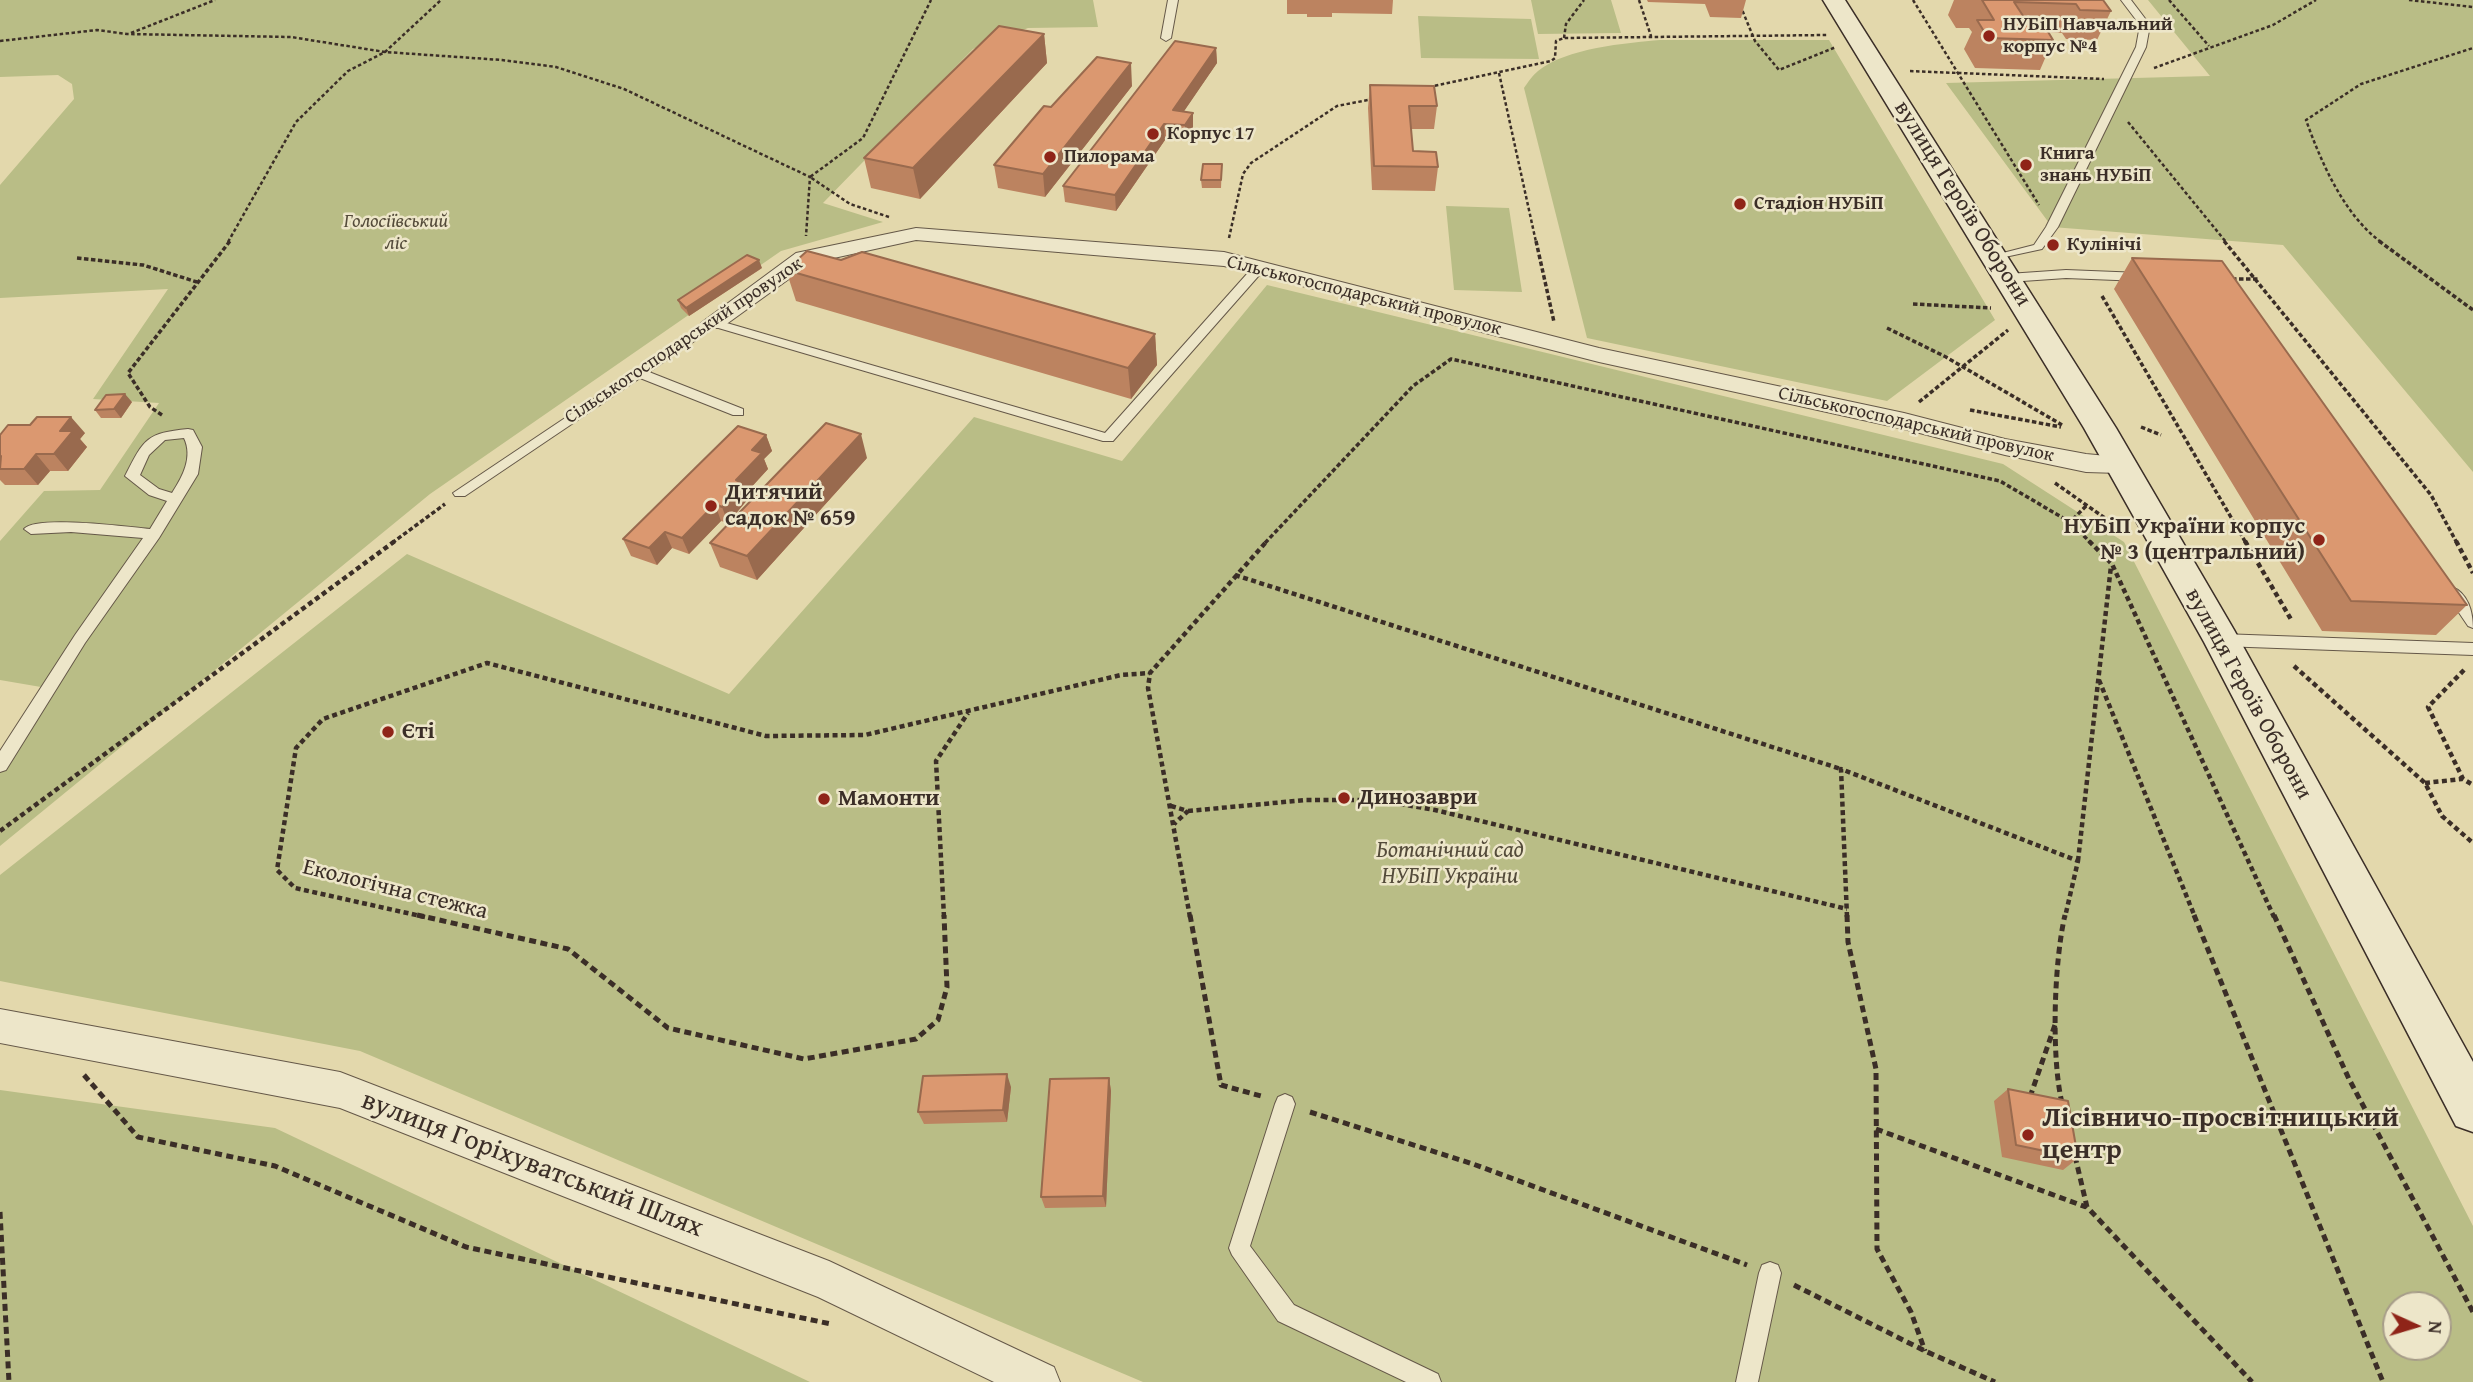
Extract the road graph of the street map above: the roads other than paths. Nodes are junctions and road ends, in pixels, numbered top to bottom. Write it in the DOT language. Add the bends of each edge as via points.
graph roads {
  1 [pos="1173,0"];
  2 [pos="1834,0"];
  3 [pos="2126,0"];
  4 [pos="1166,38"];
  5 [pos="1258,269"];
  6 [pos="2160,278"];
  7 [pos="1999,281"];
  8 [pos="713,323"];
  9 [pos="639,373"];
  10 [pos="737,412"];
  11 [pos="2119,464"];
  12 [pos="460,493"];
  13 [pos="176,499"];
  14 [pos="31,529"];
  15 [pos="153,534"];
  16 [pos="2440,576"];
  17 [pos="2473,622"];
  18 [pos="2221,640"];
  19 [pos="2473,649"];
  20 [pos="0,765"];
  21 [pos="0,1026"];
  22 [pos="1285,1104"];
  23 [pos="2473,1109"];
  24 [pos="1770,1273"];
  25 [pos="1039,1382"];
  26 [pos="1430,1382"];
  27 [pos="1747,1382"];
  1 -- 4 [label="lane"];
  2 -- 7 [label="street, вулиця Героїв Оборони"];
  3 -- 7 [label="lane" via="2145,25 2141,47 2052,227 2038,247"];
  5 -- 8 [label="street, Сільськогосподарський провулок" via="1224,259 916,234 804,258"];
  5 -- 8 [label="lane" via="1108,438"];
  5 -- 11 [label="street, Сільськогосподарський провулок" via="1599,355 2005,447 2086,463"];
  6 -- 7 [label="lane" via="2089,275"];
  7 -- 11 [label="street, вулиця Героїв Оборони"];
  8 -- 9 [label="lane, Сільськогосподарський провулок"];
  9 -- 10 [label="lane"];
  9 -- 12 [label="lane, Сільськогосподарський провулок"];
  11 -- 18 [label="street, вулиця Героїв Оборони"];
  13 -- 13 [label="lane" via="191,474 195,447 188,433 161,436 144,453 132,476 154,492"];
  13 -- 15 [label="lane"];
  14 -- 15 [label="lane" via="71,527"];
  15 -- 20 [label="lane"];
  16 -- 17 [label="lane"];
  18 -- 19 [label="lane"];
  18 -- 23 [label="street, вулиця Героїв Оборони"];
  21 -- 25 [label="street, вулиця Горіхуватський Шлях" via="340,1090 829,1281"];
  22 -- 26 [label="lane" via="1239,1248 1286,1313"];
  24 -- 27 [label="lane"];
}
